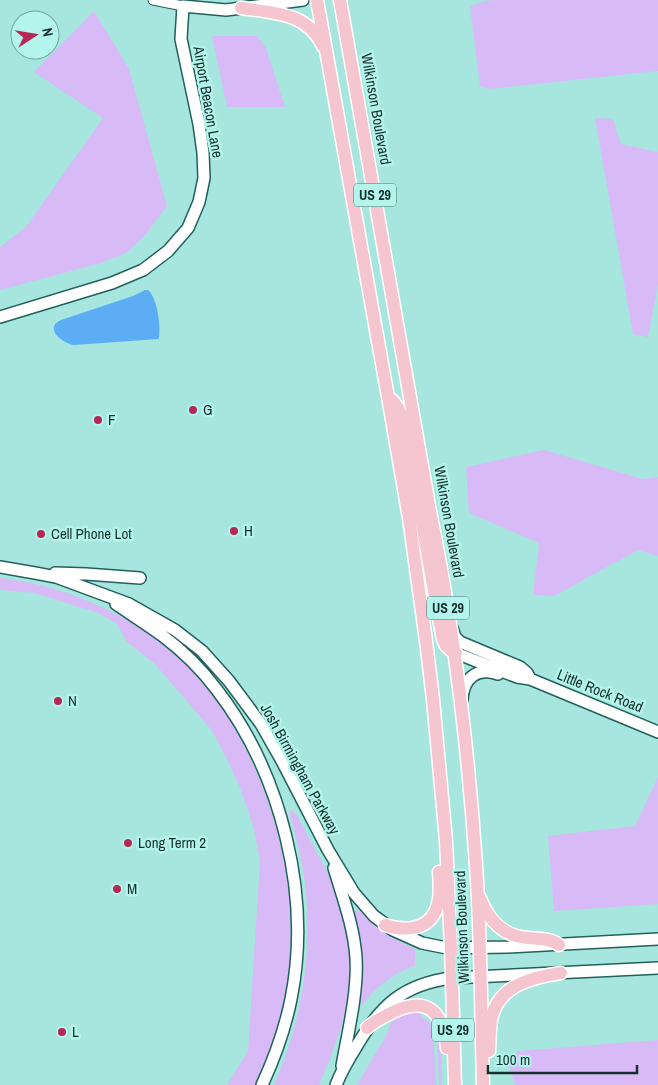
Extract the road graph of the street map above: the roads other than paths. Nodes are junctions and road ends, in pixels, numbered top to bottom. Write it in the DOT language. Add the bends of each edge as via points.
graph roads {
  1 [pos="153,0"];
  2 [pos="303,0"];
  3 [pos="317,0"];
  4 [pos="340,0"];
  5 [pos="183,6"];
  6 [pos="241,8"];
  7 [pos="327,54"];
  8 [pos="0,317"];
  9 [pos="388,397"];
  10 [pos="0,567"];
  11 [pos="35,572"];
  12 [pos="140,578"];
  13 [pos="106,596"];
  14 [pos="452,628"];
  15 [pos="456,653"];
  16 [pos="515,676"];
  17 [pos="530,679"];
  18 [pos="462,702"];
  19 [pos="658,732"];
  20 [pos="446,842"];
  21 [pos="328,850"];
  22 [pos="477,883"];
  23 [pos="385,925"];
  24 [pos="658,940"];
  25 [pos="559,945"];
  26 [pos="452,948"];
  27 [pos="480,948"];
  28 [pos="658,967"];
  29 [pos="561,973"];
  30 [pos="480,977"];
  31 [pos="452,978"];
  32 [pos="367,1028"];
  33 [pos="341,1073"];
  34 [pos="482,1082"];
  35 [pos="455,1083"];
  36 [pos="262,1085"];
  37 [pos="336,1085"];
  1 -- 5 [label="street"];
  2 -- 6 [label="main road"];
  3 -- 7 [label="main road, Wilkinson Boulevard / US 29"];
  4 -- 14 [label="main road, Wilkinson Boulevard / US 29"];
  5 -- 6 [label="main road" via="226,10"];
  5 -- 8 [label="main road, Airport Beacon Lane" via="181,39 204,153 204,178 199,202 188,228 168,251 143,270 112,283"];
  6 -- 7 [label="main road" via="298,20 318,37"];
  7 -- 9 [label="main road, Wilkinson Boulevard / US 29"];
  9 -- 15 [label="main road" via="400,409 404,424 442,636 445,645"];
  9 -- 20 [label="main road, Wilkinson Boulevard / US 29" via="424,624"];
  10 -- 11 [label="main road, Josh Birmingham Parkway"];
  11 -- 12 [label="main road"];
  11 -- 13 [label="main road, Josh Birmingham Parkway"];
  13 -- 21 [label="main road, Josh Birmingham Parkway" via="129,604 175,630 202,651 224,675 261,724"];
  13 -- 36 [label="main road, Josh Birmingham Parkway" via="164,637 216,689 254,750 280,816 295,888 296,962 283,1032"];
  14 -- 15 [label="main road, Wilkinson Boulevard / US 29"];
  14 -- 17 [label="main road, Little Rock Road" via="460,642 520,667"];
  15 -- 16 [label="main road, Little Rock Road"];
  15 -- 18 [label="main road, Wilkinson Boulevard / US 29"];
  16 -- 17 [label="main road, Little Rock Road"];
  16 -- 18 [label="main road" via="486,672 476,674 466,684"];
  17 -- 19 [label="main road, Little Rock Road"];
  18 -- 22 [label="main road, Wilkinson Boulevard / US 29"];
  20 -- 23 [label="main road" via="440,854 439,898 433,915 414,928"];
  20 -- 26 [label="main road, Wilkinson Boulevard / US 29"];
  21 -- 23 [label="main road" via="359,900"];
  21 -- 33 [label="main road" via="346,907 356,960"];
  22 -- 25 [label="main road" via="486,912 502,930 520,938 546,939"];
  22 -- 27 [label="main road, Wilkinson Boulevard / US 29"];
  23 -- 26 [label="main road" via="422,943"];
  24 -- 25 [label="main road"];
  25 -- 27 [label="main road"];
  26 -- 27 [label="main road"];
  26 -- 31 [label="main road, Wilkinson Boulevard / US 29"];
  27 -- 30 [label="main road, Wilkinson Boulevard / US 29"];
  28 -- 29 [label="main road"];
  29 -- 30 [label="main road"];
  29 -- 34 [label="main road" via="523,982 508,990 498,1001 491,1019 488,1067"];
  30 -- 31 [label="main road"];
  30 -- 34 [label="main road, Wilkinson Boulevard / US 29"];
  31 -- 32 [label="main road" via="407,992 379,1012"];
  31 -- 35 [label="main road, Wilkinson Boulevard / US 29"];
  32 -- 33 [label="main road"];
  32 -- 35 [label="main road" via="404,1007 419,1005 429,1009 442,1024 450,1072"];
  33 -- 37 [label="main road"];
}
